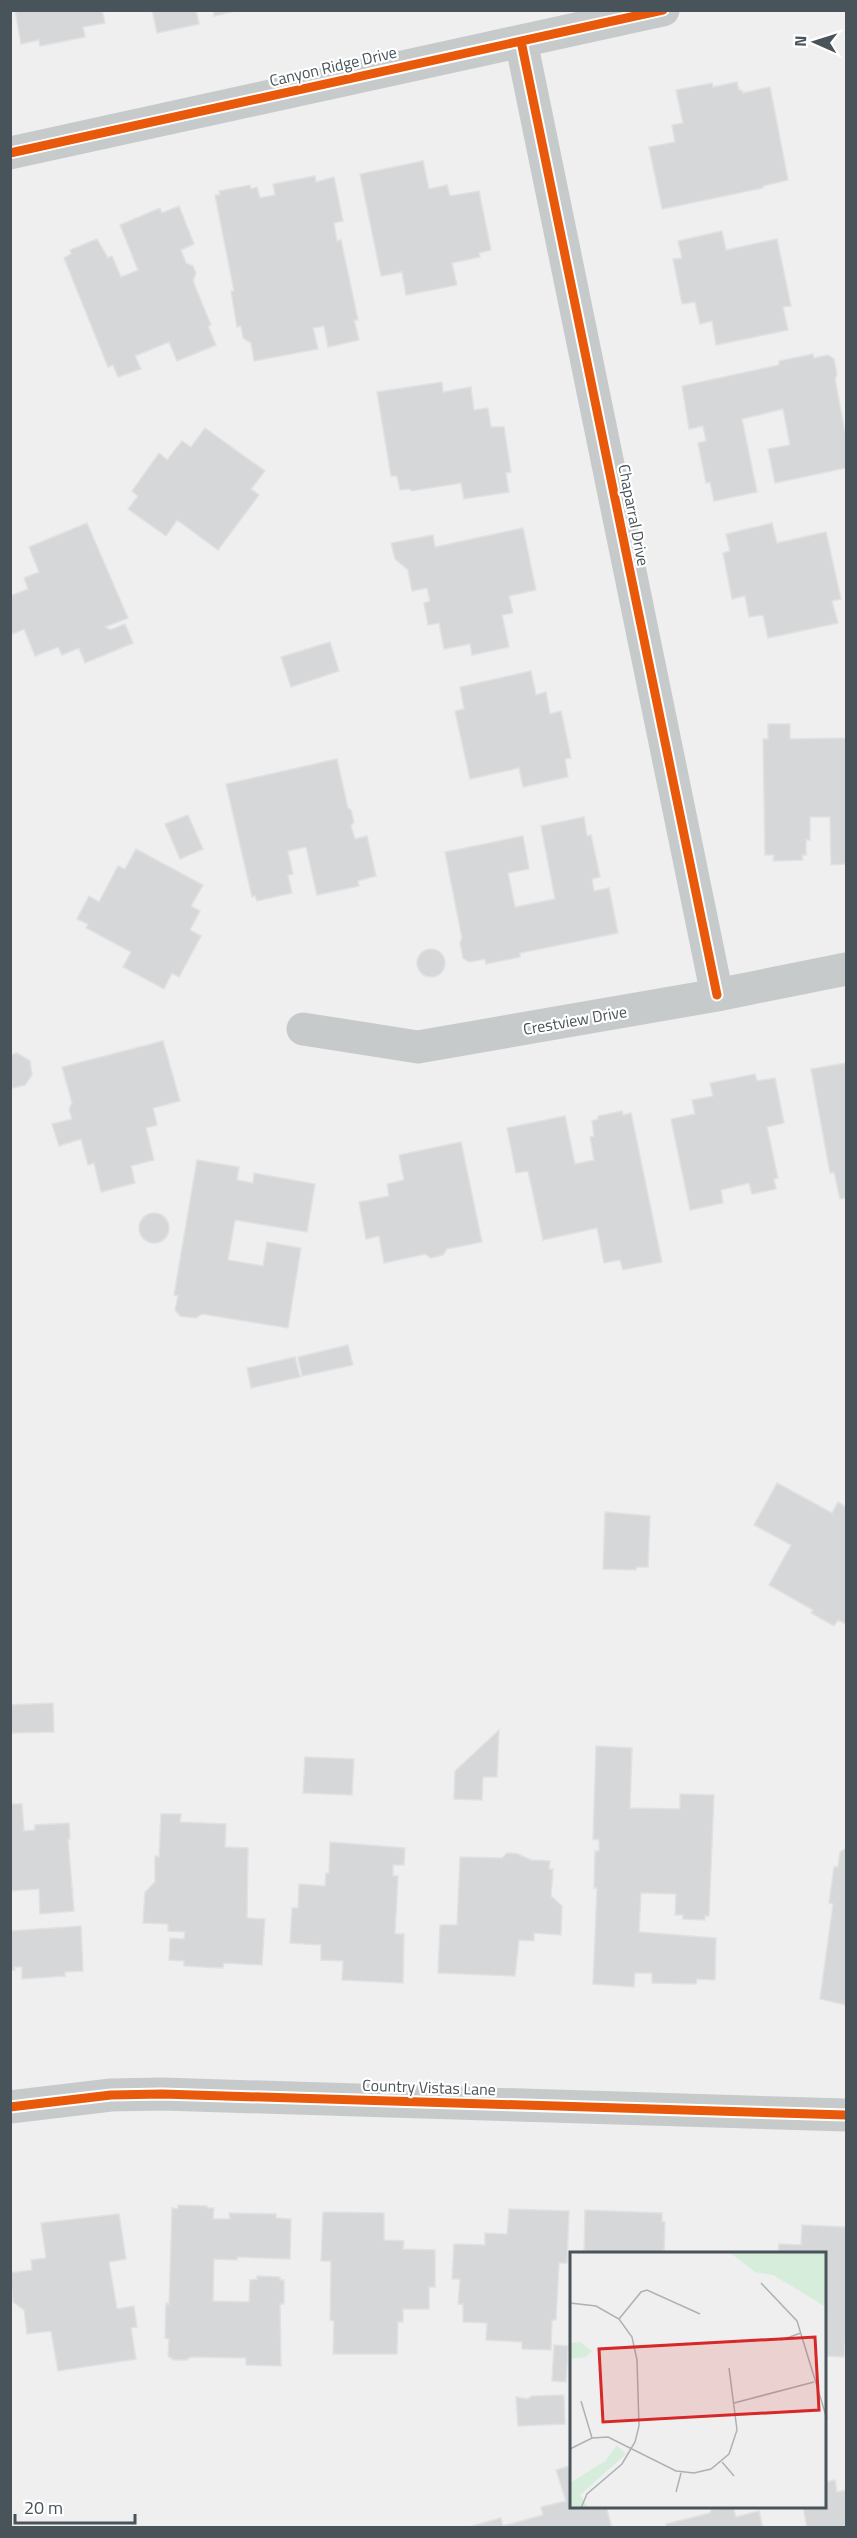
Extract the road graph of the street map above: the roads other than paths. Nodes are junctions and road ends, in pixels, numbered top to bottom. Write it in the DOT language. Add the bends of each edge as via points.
graph roads {
  1 [pos="663,10"];
  2 [pos="521,41"];
  3 [pos="10,153"];
  4 [pos="846,969"];
  5 [pos="717,995"];
  6 [pos="303,1029"];
  7 [pos="10,2107"];
  8 [pos="846,2115"];
  1 -- 2 [label="street, Canyon Ridge Drive"];
  2 -- 3 [label="street, Canyon Ridge Drive"];
  2 -- 5 [label="street, Chaparral Drive"];
  4 -- 5 [label="street, Crestview Drive"];
  5 -- 6 [label="street, Crestview Drive" via="418,1047"];
  7 -- 8 [label="street, Country Vistas Lane" via="111,2095 162,2094"];
}
